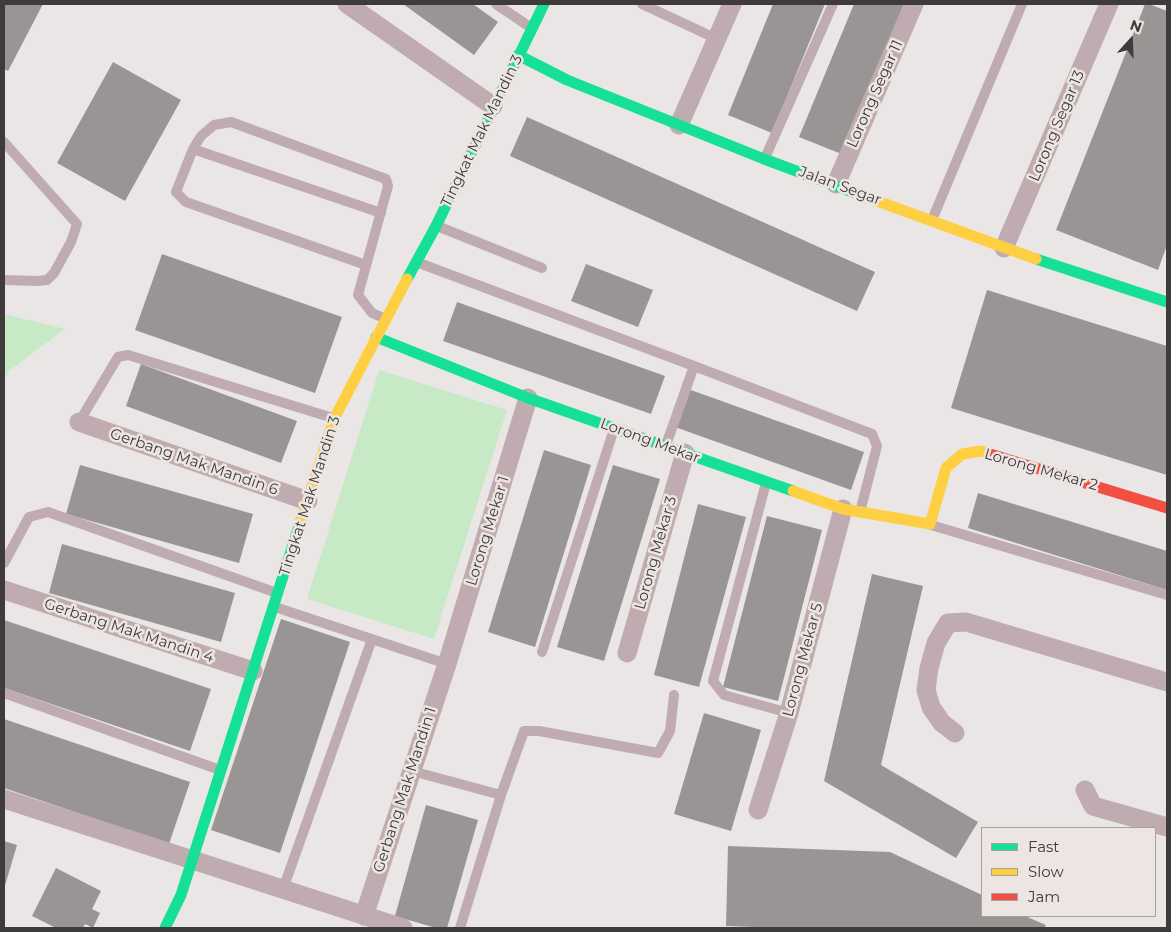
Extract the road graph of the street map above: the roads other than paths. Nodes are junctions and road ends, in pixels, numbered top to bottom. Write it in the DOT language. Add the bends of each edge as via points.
graph roads {
  1 [pos="347,4"];
  2 [pos="496,4"];
  3 [pos="544,4"];
  4 [pos="642,4"];
  5 [pos="732,4"];
  6 [pos="833,4"];
  7 [pos="914,4"];
  8 [pos="1022,4"];
  9 [pos="1109,4"];
  10 [pos="532,28"];
  11 [pos="717,39"];
  12 [pos="518,55"];
  13 [pos="493,106"];
  14 [pos="679,125"];
  15 [pos="4,142"];
  16 [pos="193,148"];
  17 [pos="764,159"];
  18 [pos="836,184"];
  19 [pos="381,213"];
  20 [pos="932,221"];
  21 [pos="436,226"];
  22 [pos="1004,248"];
  23 [pos="418,262"];
  24 [pos="366,265"];
  25 [pos="542,268"];
  26 [pos="4,280"];
  27 [pos="1167,302"];
  28 [pos="386,320"];
  29 [pos="376,337"];
  30 [pos="694,366"];
  31 [pos="528,398"];
  32 [pos="334,419"];
  33 [pos="79,422"];
  34 [pos="614,428"];
  35 [pos="665,446"];
  36 [pos="685,453"];
  37 [pos="766,483"];
  38 [pos="308,501"];
  39 [pos="1167,508"];
  40 [pos="852,510"];
  41 [pos="930,524"];
  42 [pos="4,563"];
  43 [pos="4,590"];
  44 [pos="278,594"];
  45 [pos="1167,595"];
  46 [pos="274,607"];
  47 [pos="372,639"];
  48 [pos="542,652"];
  49 [pos="627,653"];
  50 [pos="447,664"];
  51 [pos="253,671"];
  52 [pos="1167,682"];
  53 [pos="4,693"];
  54 [pos="674,695"];
  55 [pos="789,714"];
  56 [pos="955,733"];
  57 [pos="221,770"];
  58 [pos="412,771"];
  59 [pos="1085,790"];
  60 [pos="501,795"];
  61 [pos="4,799"];
  62 [pos="758,810"];
  63 [pos="1167,827"];
  64 [pos="192,860"];
  65 [pos="283,890"];
  66 [pos="364,916"];
  67 [pos="165,928"];
  68 [pos="403,928"];
  69 [pos="460,928"];
  1 -- 13 [label="street"];
  2 -- 10 [label="lane"];
  3 -- 10 [label="street, Tingkat Mak Mandin 3"];
  4 -- 11 [label="lane"];
  5 -- 11 [label="street"];
  6 -- 17 [label="lane"];
  7 -- 18 [label="street, Lorong Segar 11"];
  8 -- 20 [label="lane"];
  9 -- 22 [label="street, Lorong Segar 13"];
  10 -- 12 [label="street, Tingkat Mak Mandin 3"];
  11 -- 14 [label="street"];
  12 -- 13 [label="street, Tingkat Mak Mandin 3"];
  12 -- 14 [label="street, Jalan Segar" via="567,80"];
  13 -- 21 [label="street, Tingkat Mak Mandin 3"];
  14 -- 17 [label="street, Jalan Segar"];
  15 -- 26 [label="lane" via="77,224 63,258 47,280"];
  16 -- 19 [label="lane"];
  16 -- 19 [label="lane" via="214,125 232,122 386,179 388,186"];
  16 -- 24 [label="lane" via="176,192 186,202"];
  17 -- 18 [label="street, Jalan Segar"];
  18 -- 20 [label="street, Jalan Segar"];
  19 -- 24 [label="lane"];
  20 -- 22 [label="street, Jalan Segar"];
  21 -- 23 [label="street, Tingkat Mak Mandin 3"];
  21 -- 25 [label="lane"];
  22 -- 27 [label="street, Jalan Segar"];
  23 -- 28 [label="street, Tingkat Mak Mandin 3"];
  23 -- 30 [label="lane"];
  24 -- 28 [label="lane" via="358,296 372,313"];
  28 -- 29 [label="street, Tingkat Mak Mandin 3"];
  29 -- 31 [label="street, Lorong Mekar"];
  29 -- 32 [label="street, Tingkat Mak Mandin 3"];
  30 -- 35 [label="lane"];
  30 -- 40 [label="lane" via="872,434 877,446"];
  31 -- 34 [label="street, Lorong Mekar"];
  31 -- 50 [label="street, Lorong Mekar 1"];
  32 -- 33 [label="lane" via="128,355 118,357"];
  32 -- 38 [label="street, Tingkat Mak Mandin 3"];
  33 -- 38 [label="street, Gerbang Mak Mandin 6"];
  34 -- 35 [label="street, Lorong Mekar"];
  34 -- 48 [label="lane"];
  35 -- 36 [label="street, Lorong Mekar"];
  36 -- 37 [label="street, Lorong Mekar"];
  36 -- 49 [label="street, Lorong Mekar 3"];
  37 -- 40 [label="street, Lorong Mekar"];
  37 -- 55 [label="lane" via="713,681 724,695"];
  38 -- 44 [label="street, Tingkat Mak Mandin 3"];
  39 -- 41 [label="street, Lorong Mekar 2" via="981,451 962,454 946,468"];
  40 -- 41 [label="street, Lorong Mekar"];
  40 -- 55 [label="street, Lorong Mekar 5"];
  41 -- 45 [label="lane"];
  42 -- 44 [label="lane" via="28,517 48,512"];
  43 -- 51 [label="street, Gerbang Mak Mandin 4"];
  44 -- 46 [label="street, Tingkat Mak Mandin 3"];
  46 -- 47 [label="lane"];
  46 -- 51 [label="street, Tingkat Mak Mandin 3"];
  47 -- 50 [label="lane"];
  47 -- 65 [label="lane"];
  50 -- 58 [label="street, Gerbang Mak Mandin 1"];
  51 -- 57 [label="street, Tingkat Mak Mandin 3"];
  52 -- 56 [label="street" via="966,622 948,623 936,644 926,690 931,708"];
  53 -- 57 [label="lane"];
  54 -- 60 [label="lane" via="670,732 658,753 524,731"];
  55 -- 62 [label="street, Lorong Mekar 5"];
  57 -- 64 [label="street, Tingkat Mak Mandin 3"];
  58 -- 60 [label="lane"];
  58 -- 66 [label="street, Gerbang Mak Mandin 1"];
  59 -- 63 [label="street" via="1094,806"];
  60 -- 69 [label="lane"];
  61 -- 64 [label="street"];
  64 -- 65 [label="street"];
  64 -- 67 [label="street, Tingkat Mak Mandin 3" via="181,895"];
  65 -- 66 [label="street"];
  66 -- 68 [label="street"];
}
